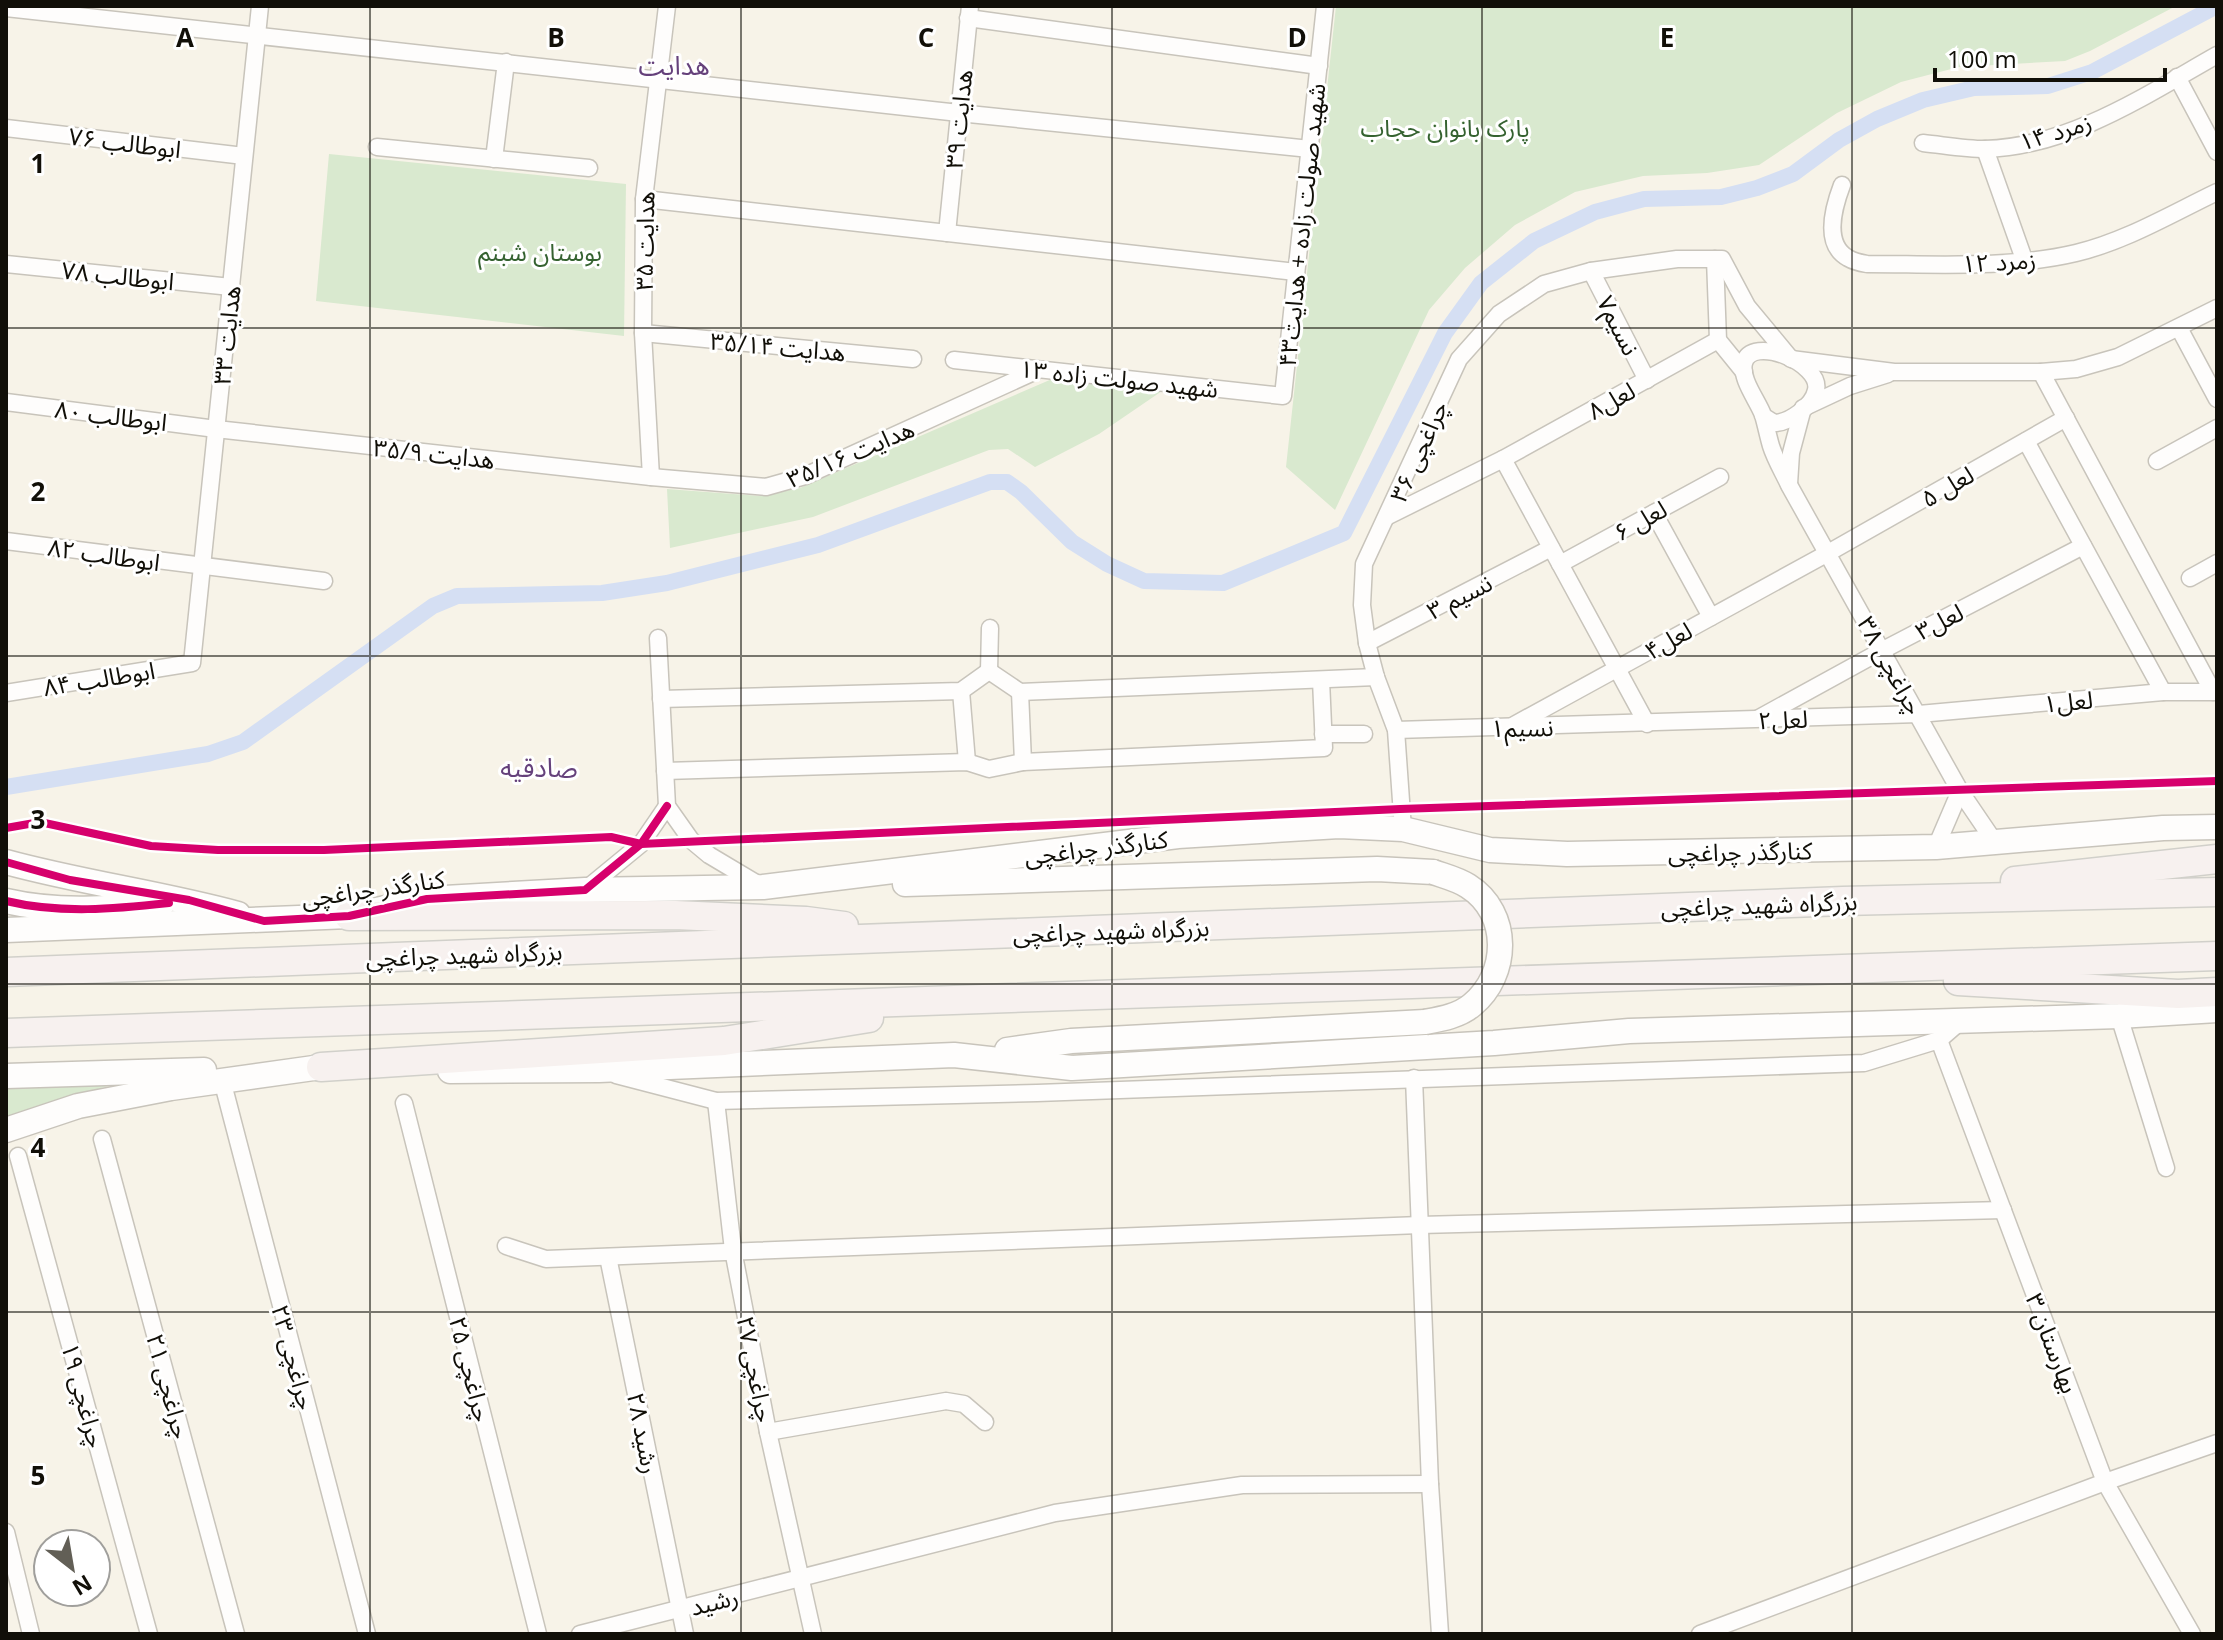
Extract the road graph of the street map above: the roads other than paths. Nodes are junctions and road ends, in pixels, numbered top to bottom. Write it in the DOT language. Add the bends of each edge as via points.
graph roads {
  1 [pos="260,6"];
  2 [pos="667,6"];
  3 [pos="1325,6"];
  4 [pos="6,8"];
  5 [pos="969,12"];
  6 [pos="257,34"];
  7 [pos="2217,55"];
  8 [pos="506,62"];
  9 [pos="1319,66"];
  10 [pos="2177,77"];
  11 [pos="658,80"];
  12 [pos="959,113"];
  13 [pos="6,128"];
  14 [pos="1923,143"];
  15 [pos="377,147"];
  16 [pos="1310,149"];
  17 [pos="1985,149"];
  18 [pos="2217,152"];
  19 [pos="244,156"];
  20 [pos="494,159"];
  21 [pos="589,168"];
  22 [pos="1842,185"];
  23 [pos="2217,192"];
  24 [pos="644,199"];
  25 [pos="947,233"];
  26 [pos="1719,259"];
  27 [pos="2025,262"];
  28 [pos="6,264"];
  29 [pos="1591,271"];
  30 [pos="1296,272"];
  31 [pos="231,287"];
  32 [pos="2217,308"];
  33 [pos="2179,328"];
  34 [pos="643,333"];
  35 [pos="1718,340"];
  36 [pos="913,359"];
  37 [pos="1791,359"];
  38 [pos="954,360"];
  39 [pos="1038,370"];
  40 [pos="1744,372"];
  41 [pos="1894,372"];
  42 [pos="2041,372"];
  43 [pos="1647,380"];
  44 [pos="1283,396"];
  45 [pos="2217,399"];
  46 [pos="6,402"];
  47 [pos="1803,408"];
  48 [pos="1763,416"];
  49 [pos="2066,418"];
  50 [pos="2217,428"];
  51 [pos="216,429"];
  52 [pos="2026,441"];
  53 [pos="1503,459"];
  54 [pos="2157,461"];
  55 [pos="651,477"];
  56 [pos="1720,477"];
  57 [pos="1789,485"];
  58 [pos="1654,513"];
  59 [pos="1388,516"];
  60 [pos="6,541"];
  61 [pos="2083,546"];
  62 [pos="1551,548"];
  63 [pos="1828,553"];
  64 [pos="2217,563"];
  65 [pos="1560,564"];
  66 [pos="202,568"];
  67 [pos="2190,578"];
  68 [pos="324,581"];
  69 [pos="1711,617"];
  70 [pos="990,628"];
  71 [pos="658,638"];
  72 [pos="1367,643"];
  73 [pos="1883,650"];
  74 [pos="192,663"];
  75 [pos="1617,668"];
  76 [pos="989,671"];
  77 [pos="1376,677"];
  78 [pos="1321,680"];
  79 [pos="961,691"];
  80 [pos="1020,692"];
  81 [pos="2163,692"];
  82 [pos="2215,692"];
  83 [pos="6,693"];
  84 [pos="661,699"];
  85 [pos="1919,714"];
  86 [pos="1754,721"];
  87 [pos="1647,724"];
  88 [pos="1509,727"];
  89 [pos="1396,730"];
  90 [pos="1323,734"];
  91 [pos="1364,734"];
  92 [pos="967,762"];
  93 [pos="1023,762"];
  94 [pos="665,771"];
  95 [pos="1960,791"];
  96 [pos="667,806"];
  97 [pos="2217,827"];
  98 [pos="1403,829"];
  99 [pos="1996,844"];
  100 [pos="1936,847"];
  101 [pos="2217,859"];
  102 [pos="6,862"];
  103 [pos="763,887"];
  104 [pos="585,890"];
  105 [pos="2217,892"];
  106 [pos="189,900"];
  107 [pos="6,901"];
  108 [pos="1843,901"];
  109 [pos="349,916"];
  110 [pos="264,921"];
  111 [pos="6,930"];
  112 [pos="920,936"];
  113 [pos="2217,956"];
  114 [pos="1858,970"];
  115 [pos="6,972"];
  116 [pos="2217,992"];
  117 [pos="948,1000"];
  118 [pos="2217,1010"];
  119 [pos="2119,1016"];
  120 [pos="1963,1019"];
  121 [pos="6,1033"];
  122 [pos="1939,1040"];
  123 [pos="973,1055"];
  124 [pos="321,1067"];
  125 [pos="599,1070"];
  126 [pos="6,1076"];
  127 [pos="1414,1078"];
  128 [pos="222,1080"];
  129 [pos="716,1101"];
  130 [pos="404,1103"];
  131 [pos="6,1130"];
  132 [pos="102,1139"];
  133 [pos="18,1156"];
  134 [pos="2166,1168"];
  135 [pos="2003,1210"];
  136 [pos="1420,1225"];
  137 [pos="506,1246"];
  138 [pos="733,1250"];
  139 [pos="608,1257"];
  140 [pos="985,1422"];
  141 [pos="768,1432"];
  142 [pos="2217,1443"];
  143 [pos="2105,1482"];
  144 [pos="1430,1484"];
  145 [pos="6,1532"];
  146 [pos="801,1578"];
  147 [pos="679,1609"];
  148 [pos="31,1634"];
  149 [pos="149,1634"];
  150 [pos="236,1634"];
  151 [pos="367,1634"];
  152 [pos="538,1634"];
  153 [pos="580,1634"];
  154 [pos="685,1634"];
  155 [pos="813,1634"];
  156 [pos="1440,1634"];
  157 [pos="1700,1634"];
  158 [pos="2192,1634"];
  1 -- 6 [label="street, هدایت ۳۳"];
  2 -- 11 [label="street, هدایت ۳۵"];
  3 -- 9 [label="street, شهید صولت زاده + هدایت۴۳"];
  4 -- 6 [label="street"];
  5 -- 9 [label="street"];
  5 -- 12 [label="street, هدایت ۳۹"];
  6 -- 8 [label="street"];
  6 -- 19 [label="street, هدایت ۳۳"];
  7 -- 10 [label="street, زمرد ۱۴"];
  8 -- 11 [label="street"];
  8 -- 20 [label="street"];
  9 -- 16 [label="street, شهید صولت زاده + هدایت۴۳"];
  10 -- 17 [label="street, زمرد ۱۴" via="2084,127"];
  10 -- 18 [label="street"];
  11 -- 12 [label="street"];
  11 -- 24 [label="street, هدایت ۳۵"];
  12 -- 16 [label="street"];
  12 -- 25 [label="street, هدایت ۳۹"];
  13 -- 19 [label="street, ابوطالب ۷۶"];
  14 -- 17 [label="street, زمرد ۱۴"];
  15 -- 20 [label="street"];
  16 -- 30 [label="street, شهید صولت زاده + هدایت۴۳"];
  17 -- 27 [label="street"];
  19 -- 31 [label="street, هدایت ۳۳"];
  20 -- 21 [label="street"];
  22 -- 27 [label="street, زمرد ۱۲" via="1833,208 1834,242 1846,257 1867,264"];
  23 -- 27 [label="street, زمرد ۱۲" via="2123,238"];
  24 -- 25 [label="street"];
  24 -- 34 [label="street, هدایت ۳۵"];
  25 -- 30 [label="street"];
  26 -- 29 [label="street, چراغچی ۳۶"];
  26 -- 35 [label="street"];
  26 -- 37 [label="street" via="1747,306"];
  28 -- 31 [label="street, ابوطالب ۷۸"];
  29 -- 43 [label="street, نسیم۷"];
  29 -- 59 [label="street, چراغچی ۳۶" via="1533,291 1499,314 1459,359"];
  30 -- 44 [label="street, شهید صولت زاده + هدایت۴۳"];
  31 -- 51 [label="street, هدایت ۳۳"];
  32 -- 33 [label="street"];
  33 -- 42 [label="street" via="2118,357"];
  33 -- 45 [label="street"];
  34 -- 36 [label="street, هدایت ۳۵/۱۴"];
  34 -- 55 [label="street, هدایت ۳۵"];
  35 -- 40 [label="street"];
  35 -- 43 [label="street, لعل۸"];
  37 -- 40 [label="street" via="1758,350 1747,356"];
  37 -- 41 [label="street"];
  37 -- 47 [label="street" via="1809,368 1816,381 1814,396"];
  38 -- 39 [label="street, شهید صولت زاده ۱۳"];
  39 -- 44 [label="street, شهید صولت زاده ۱۳"];
  39 -- 55 [label="street, هدایت ۳۵/۱۶" via="805,476 766,487"];
  40 -- 48 [label="street"];
  41 -- 42 [label="street"];
  41 -- 47 [label="street"];
  42 -- 49 [label="street"];
  43 -- 53 [label="street, لعل۸"];
  46 -- 51 [label="street, ابوطالب ۸۰"];
  47 -- 48 [label="street" via="1779,424"];
  47 -- 57 [label="street"];
  48 -- 57 [label="street, چراغچی ۳۸"];
  49 -- 52 [label="street, لعل ۵"];
  49 -- 82 [label="street"];
  50 -- 54 [label="street"];
  51 -- 55 [label="street, هدایت ۳۵/۹"];
  51 -- 66 [label="street, هدایت ۳۳"];
  52 -- 61 [label="street"];
  52 -- 63 [label="street, لعل ۵"];
  53 -- 59 [label="street, لعل۸"];
  53 -- 62 [label="street"];
  56 -- 58 [label="street, لعل ۶"];
  57 -- 63 [label="street, چراغچی ۳۸"];
  58 -- 65 [label="street, لعل ۶"];
  58 -- 69 [label="street"];
  59 -- 72 [label="street, چراغچی ۳۶" via="1364,564"];
  60 -- 66 [label="street, ابوطالب ۸۲"];
  61 -- 73 [label="street, لعل۳"];
  61 -- 81 [label="street"];
  62 -- 65 [label="street"];
  62 -- 72 [label="street, نسیم ۳"];
  63 -- 69 [label="street, لعل۴"];
  63 -- 73 [label="street, چراغچی ۳۸"];
  64 -- 67 [label="street"];
  65 -- 75 [label="street"];
  66 -- 68 [label="street, ابوطالب ۸۲"];
  66 -- 74 [label="street, هدایت ۳۳"];
  69 -- 75 [label="street, لعل۴"];
  70 -- 76 [label="street"];
  71 -- 84 [label="street"];
  72 -- 77 [label="street, چراغچی ۳۶"];
  73 -- 85 [label="street, چراغچی ۳۸"];
  73 -- 86 [label="street, لعل۳"];
  74 -- 83 [label="street, ابوطالب ۸۴"];
  75 -- 87 [label="street"];
  75 -- 88 [label="street, لعل۴"];
  76 -- 79 [label="street"];
  76 -- 80 [label="street"];
  77 -- 78 [label="street"];
  77 -- 89 [label="street, چراغچی ۳۶"];
  78 -- 80 [label="street"];
  78 -- 90 [label="street"];
  79 -- 84 [label="street"];
  79 -- 92 [label="street"];
  80 -- 93 [label="street"];
  81 -- 82 [label="street, لعل۱"];
  81 -- 85 [label="street, لعل۱"];
  84 -- 94 [label="street"];
  85 -- 86 [label="street, لعل۲"];
  85 -- 95 [label="street, چراغچی ۳۸"];
  86 -- 87 [label="street, لعل۲"];
  87 -- 88 [label="street, نسیم۱"];
  88 -- 89 [label="street, نسیم۱"];
  89 -- 98 [label="street, چراغچی ۳۶"];
  90 -- 91 [label="street"];
  90 -- 93 [label="street" via="1324,748"];
  92 -- 93 [label="street" via="989,769"];
  92 -- 94 [label="street"];
  94 -- 96 [label="street"];
  95 -- 99 [label="street, چراغچی ۳۸"];
  95 -- 100 [label="street"];
  96 -- 103 [label="street" via="691,840"];
  96 -- 104 [label="street" via="641,844"];
  97 -- 99 [label="main road, کنارگذر چراغچی"];
  98 -- 100 [label="main road, کنارگذر چراغچی" via="1490,850 1567,854"];
  98 -- 103 [label="main road, کنارگذر چراغچی" via="1339,826 1178,836"];
  99 -- 100 [label="main road, کنارگذر چراغچی"];
  101 -- 108 [label="highway"];
  102 -- 106 [label="main road" via="70,880"];
  103 -- 104 [label="main road, کنارگذر چراغچی"];
  103 -- 123 [label="main road, bridge" via="1377,869 1433,872 1470,887 1494,917 1501,944 1499,966 1481,997 1453,1016 1425,1022 1071,1041"];
  104 -- 109 [label="main road, کنارگذر چراغچی" via="427,899"];
  105 -- 108 [label="highway, بزرگراه شهید چراغچی"];
  106 -- 107 [label="main road" via="111,909"];
  106 -- 110 [label="main road"];
  108 -- 112 [label="highway, بزرگراه شهید چراغچی"];
  109 -- 110 [label="main road, کنارگذر چراغچی"];
  109 -- 112 [label="highway" via="675,915 806,921"];
  110 -- 111 [label="main road, کنارگذر چراغچی"];
  112 -- 115 [label="highway, بزرگراه شهید چراغچی"];
  113 -- 114 [label="highway"];
  114 -- 116 [label="highway" via="2000,985"];
  114 -- 117 [label="highway"];
  117 -- 121 [label="highway"];
  117 -- 124 [label="highway" via="724,1041"];
  118 -- 119 [label="main road"];
  119 -- 120 [label="main road"];
  119 -- 134 [label="street"];
  120 -- 122 [label="street"];
  120 -- 123 [label="main road" via="1629,1031 1072,1068"];
  122 -- 127 [label="street" via="1864,1063"];
  122 -- 135 [label="street, بهارستان ۳"];
  123 -- 125 [label="main road"];
  124 -- 125 [label="main road"];
  124 -- 126 [label="main road"];
  124 -- 128 [label="main road"];
  125 -- 129 [label="street"];
  127 -- 129 [label="street"];
  127 -- 136 [label="street"];
  128 -- 131 [label="main road" via="78,1106"];
  128 -- 151 [label="street, چراغچی ۲۳"];
  129 -- 138 [label="street, چراغچی ۲۷"];
  130 -- 152 [label="street, چراغچی ۲۵"];
  132 -- 150 [label="street, چراغچی ۲۱"];
  133 -- 149 [label="street, چراغچی ۱۹"];
  135 -- 136 [label="street"];
  135 -- 143 [label="street, بهارستان ۳"];
  136 -- 138 [label="street"];
  136 -- 144 [label="street"];
  137 -- 139 [label="street" via="546,1259"];
  138 -- 139 [label="street"];
  138 -- 141 [label="street, چراغچی ۲۷"];
  139 -- 147 [label="street, رشید ۲۸"];
  140 -- 141 [label="street" via="964,1404 946,1401"];
  141 -- 146 [label="street, چراغچی ۲۷"];
  142 -- 143 [label="street"];
  143 -- 157 [label="street"];
  143 -- 158 [label="street, بهارستان ۳"];
  144 -- 146 [label="street, رشید" via="1242,1485 1195,1492 1055,1513"];
  144 -- 156 [label="street"];
  145 -- 148 [label="street"];
  146 -- 147 [label="street, رشید"];
  146 -- 155 [label="street, چراغچی ۲۷"];
  147 -- 153 [label="street, رشید"];
  147 -- 154 [label="street, رشید ۲۸"];
}
